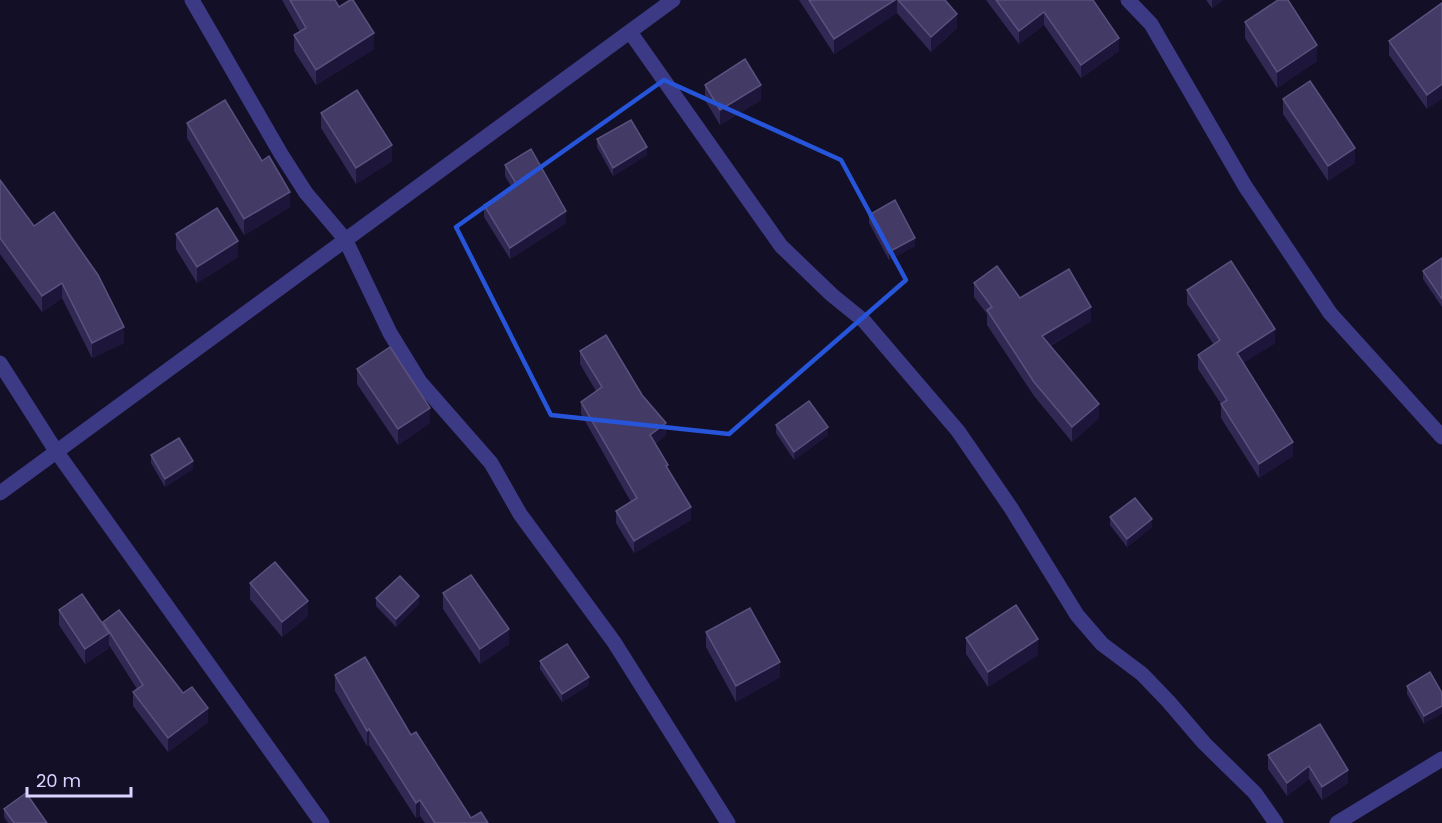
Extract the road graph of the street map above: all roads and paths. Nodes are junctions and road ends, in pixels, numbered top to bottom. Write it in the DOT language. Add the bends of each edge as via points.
graph roads {
  1 [pos="192,0"];
  2 [pos="673,0"];
  3 [pos="1128,0"];
  4 [pos="630,32"];
  5 [pos="345,239"];
  6 [pos="0,363"];
  7 [pos="1442,437"];
  8 [pos="56,451"];
  9 [pos="0,493"];
  10 [pos="1442,759"];
  11 [pos="322,823"];
  12 [pos="728,823"];
  13 [pos="1276,823"];
  14 [pos="1337,823"];
  1 -- 5 [label="street" via="281,154 306,193"];
  2 -- 4 [label="street"];
  3 -- 7 [label="street" via="1151,24 1245,186 1330,313"];
  4 -- 5 [label="street"];
  4 -- 13 [label="street" via="782,246 864,321 958,431 1077,615 1102,644 1155,687 1255,793"];
  5 -- 8 [label="street"];
  5 -- 12 [label="street" via="390,333 420,382 492,464 520,514 627,662"];
  6 -- 8 [label="street"];
  8 -- 9 [label="street"];
  8 -- 11 [label="street"];
  10 -- 14 [label="street"];
}
